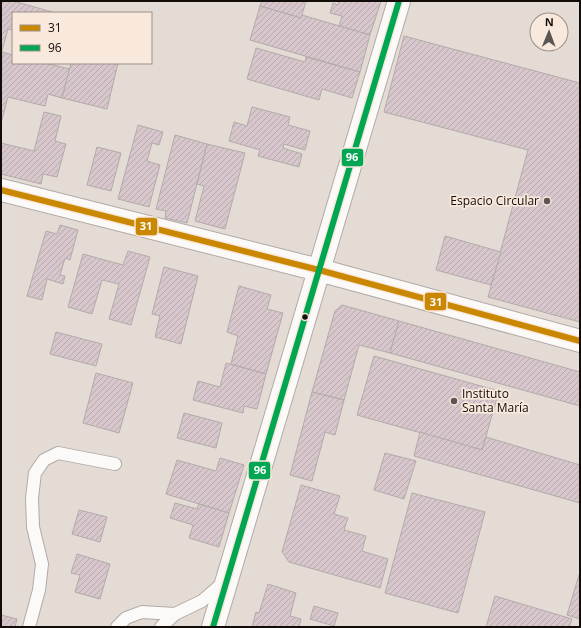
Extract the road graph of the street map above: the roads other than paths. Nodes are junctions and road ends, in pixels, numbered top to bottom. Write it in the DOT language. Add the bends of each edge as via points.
graph roads {
  1 [pos="399,1"];
  2 [pos="1,190"];
  3 [pos="319,270"];
  4 [pos="580,341"];
  5 [pos="115,464"];
  6 [pos="227,580"];
  7 [pos="175,614"];
  8 [pos="29,627"];
  9 [pos="117,627"];
  10 [pos="161,627"];
  11 [pos="213,627"];
  1 -- 3 [label="main road"];
  2 -- 3 [label="main road"];
  3 -- 4 [label="main road"];
  3 -- 6 [label="main road"];
  5 -- 8 [label="lane" via="58,454 44,460 35,473 32,498 33,527 42,564 39,590"];
  6 -- 7 [label="lane" via="202,601"];
  6 -- 11 [label="main road"];
  7 -- 9 [label="lane" via="142,612 126,618"];
  7 -- 10 [label="lane"];
}
